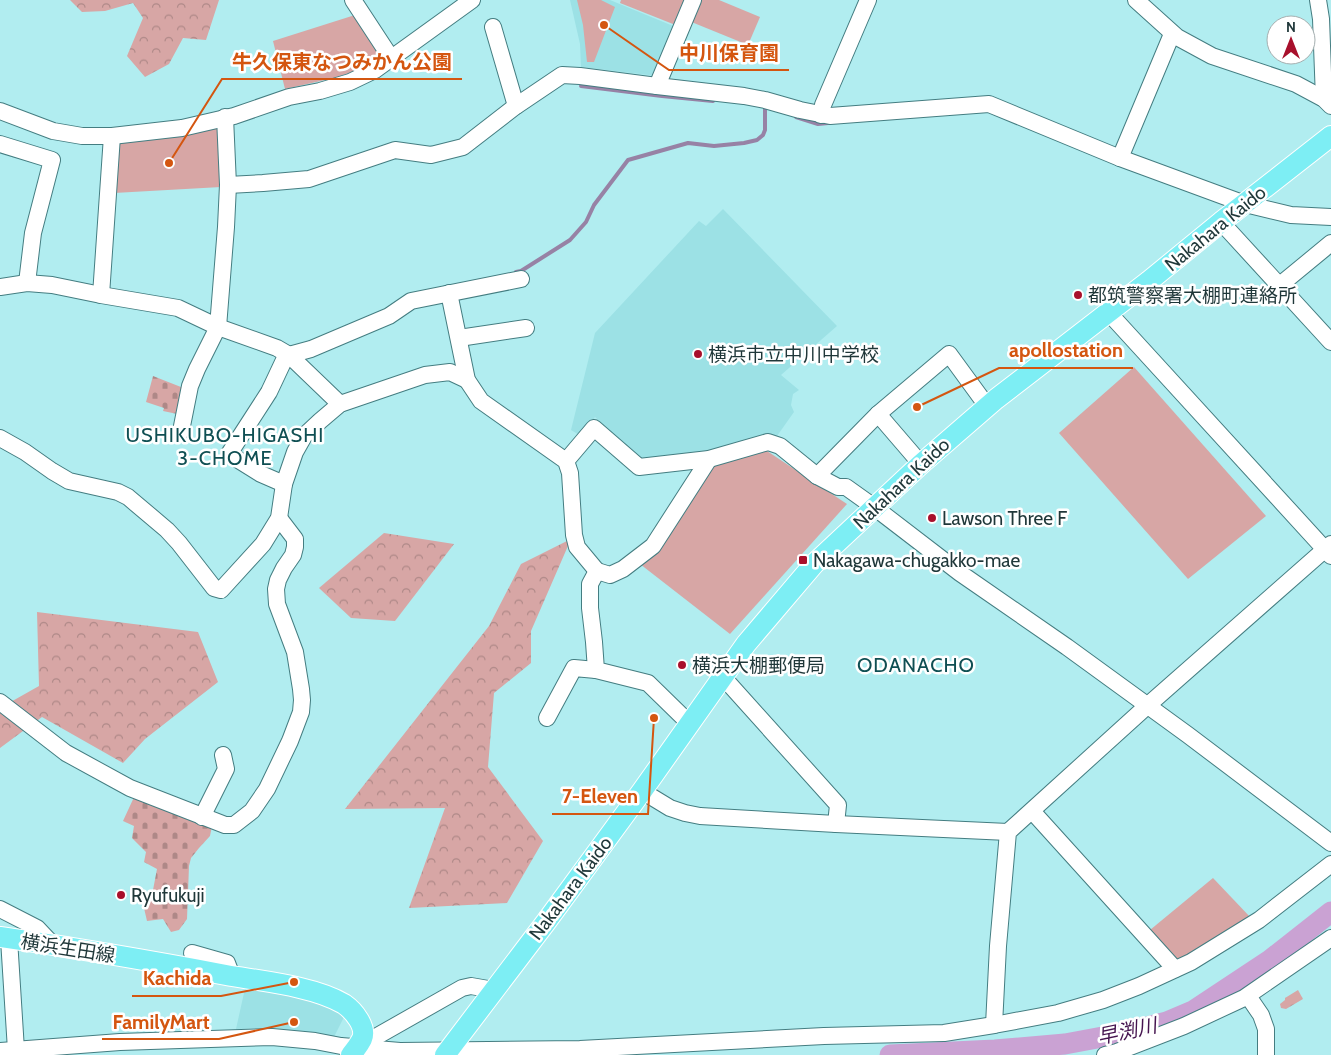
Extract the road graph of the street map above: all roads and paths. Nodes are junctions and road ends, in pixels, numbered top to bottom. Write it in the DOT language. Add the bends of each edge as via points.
graph roads {
  1 [pos="353,0"];
  2 [pos="471,0"];
  3 [pos="693,0"];
  4 [pos="868,0"];
  5 [pos="1136,0"];
  6 [pos="1318,0"];
  7 [pos="493,27"];
  8 [pos="1172,34"];
  9 [pos="391,58"];
  10 [pos="657,86"];
  11 [pos="1328,103"];
  12 [pos="516,106"];
  13 [pos="0,111"];
  14 [pos="821,115"];
  15 [pos="226,117"];
  16 [pos="112,136"];
  17 [pos="1331,136"];
  18 [pos="0,144"];
  19 [pos="1120,158"];
  20 [pos="228,185"];
  21 [pos="1244,204"];
  22 [pos="1331,217"];
  23 [pos="1222,222"];
  24 [pos="1331,243"];
  25 [pos="522,279"];
  26 [pos="27,283"];
  27 [pos="1280,285"];
  28 [pos="0,287"];
  29 [pos="449,293"];
  30 [pos="102,296"];
  31 [pos="1108,312"];
  32 [pos="218,327"];
  33 [pos="526,328"];
  34 [pos="459,338"];
  35 [pos="1331,342"];
  36 [pos="289,355"];
  37 [pos="467,380"];
  38 [pos="340,404"];
  39 [pos="987,406"];
  40 [pos="878,414"];
  41 [pos="181,431"];
  42 [pos="0,438"];
  43 [pos="709,458"];
  44 [pos="566,461"];
  45 [pos="921,464"];
  46 [pos="816,476"];
  47 [pos="284,484"];
  48 [pos="874,506"];
  49 [pos="279,518"];
  50 [pos="1329,550"];
  51 [pos="597,571"];
  52 [pos="596,670"];
  53 [pos="723,677"];
  54 [pos="0,702"];
  55 [pos="1147,706"];
  56 [pos="547,718"];
  57 [pos="690,724"];
  58 [pos="223,755"];
  59 [pos="642,791"];
  60 [pos="1032,811"];
  61 [pos="202,817"];
  62 [pos="836,824"];
  63 [pos="1008,832"];
  64 [pos="1331,844"];
  65 [pos="1331,864"];
  66 [pos="0,909"];
  67 [pos="5,938"];
  68 [pos="1331,938"];
  69 [pos="53,945"];
  70 [pos="192,953"];
  71 [pos="1175,969"];
  72 [pos="232,976"];
  73 [pos="494,990"];
  74 [pos="1248,996"];
  75 [pos="994,1025"];
  76 [pos="8,1051"];
  77 [pos="354,1051"];
  78 [pos="446,1053"];
  79 [pos="1105,1055"];
  80 [pos="1266,1055"];
  1 -- 9 [label="street"];
  2 -- 9 [label="street"];
  3 -- 10 [label="street"];
  4 -- 14 [label="street"];
  5 -- 8 [label="street"];
  6 -- 11 [label="street"];
  7 -- 12 [label="street"];
  8 -- 11 [label="street" via="1212,56 1296,84"];
  8 -- 19 [label="street"];
  9 -- 15 [label="street" via="350,82 290,96"];
  10 -- 12 [label="street" via="562,75"];
  10 -- 14 [label="street" via="744,96"];
  12 -- 20 [label="street" via="464,147 431,155 395,150 309,179"];
  13 -- 16 [label="street" via="53,131 82,136"];
  14 -- 19 [label="street" via="989,104"];
  15 -- 16 [label="street" via="182,128"];
  15 -- 20 [label="street"];
  16 -- 30 [label="street"];
  17 -- 21 [label="main road, Nakahara Kaido"];
  18 -- 26 [label="street" via="52,160 33,233"];
  19 -- 21 [label="street"];
  20 -- 32 [label="street"];
  21 -- 22 [label="street" via="1291,215"];
  21 -- 23 [label="main road, Nakahara Kaido"];
  23 -- 27 [label="street"];
  23 -- 31 [label="main road, Nakahara Kaido"];
  24 -- 27 [label="street"];
  25 -- 29 [label="street"];
  26 -- 28 [label="street"];
  26 -- 30 [label="street"];
  27 -- 35 [label="street"];
  29 -- 34 [label="street"];
  29 -- 36 [label="street" via="411,301 389,316"];
  30 -- 32 [label="street" via="178,308"];
  31 -- 39 [label="main road, Nakahara Kaido"];
  31 -- 50 [label="street"];
  32 -- 36 [label="street"];
  32 -- 41 [label="street" via="190,386"];
  33 -- 34 [label="street"];
  34 -- 37 [label="street"];
  36 -- 38 [label="street"];
  36 -- 47 [label="street" via="229,454"];
  37 -- 38 [label="street" via="450,372 425,375"];
  37 -- 44 [label="street" via="481,401"];
  38 -- 47 [label="street" via="304,436"];
  39 -- 40 [label="street" via="950,354"];
  39 -- 45 [label="main road, Nakahara Kaido"];
  40 -- 45 [label="street"];
  40 -- 46 [label="street"];
  42 -- 49 [label="street" via="69,481 128,497 167,530 214,588 221,590 263,544"];
  43 -- 44 [label="street" via="639,467 594,428"];
  43 -- 46 [label="street" via="768,442 780,446"];
  43 -- 51 [label="street" via="654,546 610,575"];
  44 -- 51 [label="street" via="577,547"];
  45 -- 48 [label="main road, Nakahara Kaido"];
  46 -- 48 [label="street" via="838,487 846,487"];
  47 -- 49 [label="street"];
  48 -- 53 [label="main road, Nakahara Kaido" via="814,564 746,644"];
  48 -- 55 [label="street" via="960,573"];
  49 -- 61 [label="street" via="296,540 293,555 276,589 277,604 295,652 301,712 267,789 252,812 234,825"];
  50 -- 55 [label="street"];
  51 -- 52 [label="street" via="590,584"];
  52 -- 56 [label="street" via="574,668"];
  52 -- 57 [label="street" via="648,683"];
  53 -- 57 [label="main road, Nakahara Kaido"];
  53 -- 62 [label="street" via="838,805"];
  54 -- 61 [label="street" via="66,753 130,788"];
  55 -- 60 [label="street"];
  55 -- 64 [label="street"];
  57 -- 59 [label="main road, Nakahara Kaido"];
  58 -- 61 [label="street" via="226,769"];
  59 -- 62 [label="street" via="670,808 700,816"];
  59 -- 73 [label="main road, Nakahara Kaido"];
  60 -- 63 [label="street"];
  60 -- 71 [label="street"];
  62 -- 63 [label="street"];
  63 -- 75 [label="street"];
  65 -- 71 [label="street" via="1259,920"];
  66 -- 69 [label="street" via="37,928"];
  67 -- 69 [label="main road, 横浜生田線"];
  67 -- 76 [label="street"];
  68 -- 74 [label="street"];
  69 -- 72 [label="main road, 横浜生田線"];
  70 -- 72 [label="street" via="227,963"];
  71 -- 75 [label="street" via="1103,1000 1058,1013"];
  72 -- 77 [label="main road, 横浜生田線" via="316,993 345,1005 357,1017 363,1034"];
  73 -- 77 [label="street" via="471,986 462,988"];
  73 -- 78 [label="main road, Nakahara Kaido"];
  74 -- 79 [label="street" via="1184,1026"];
  74 -- 80 [label="street" via="1266,1029"];
  75 -- 78 [label="street" via="944,1033"];
  76 -- 77 [label="street" via="120,1042 272,1037 315,1041"];
  77 -- 78 [label="street"];
}
